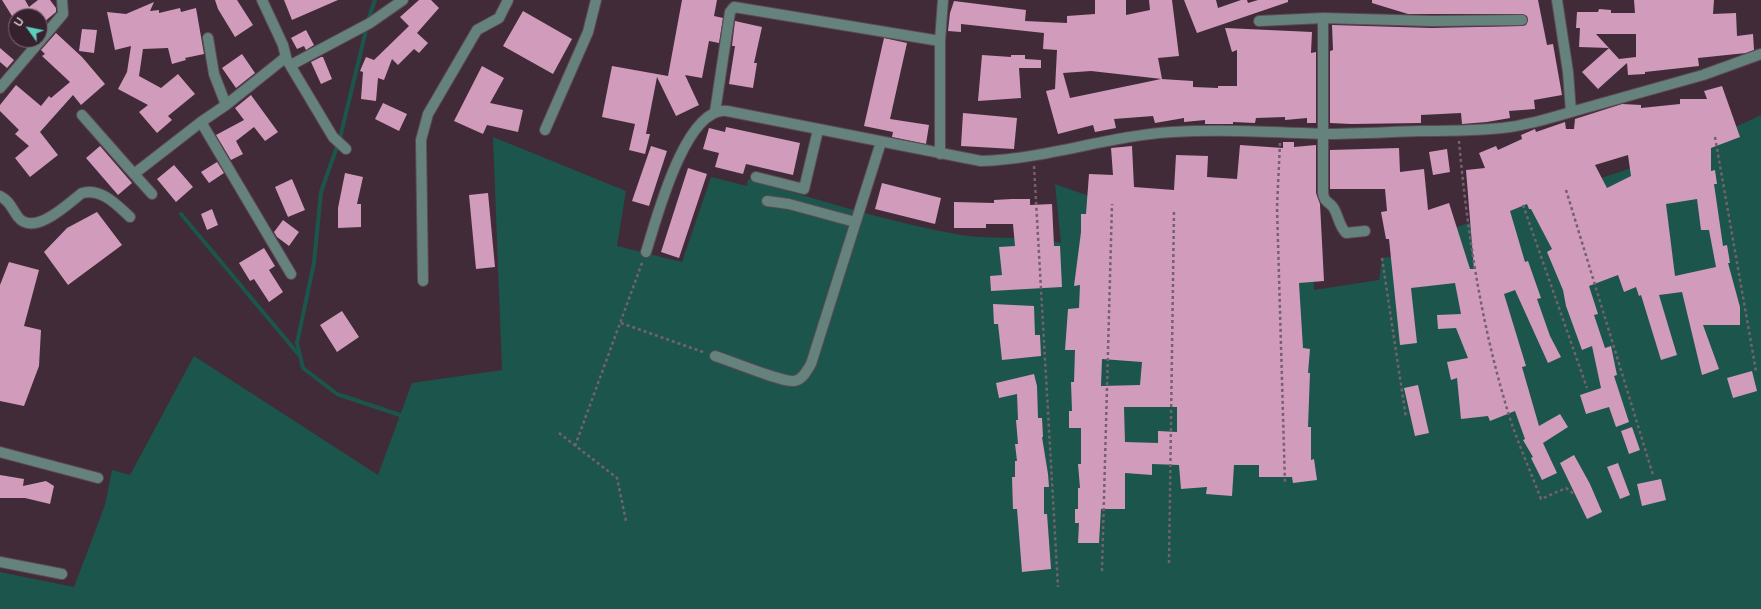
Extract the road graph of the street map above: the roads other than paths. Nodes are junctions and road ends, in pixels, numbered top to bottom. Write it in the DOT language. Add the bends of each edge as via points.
graph roads {
  1 [pos="62,0"];
  2 [pos="262,0"];
  3 [pos="403,0"];
  4 [pos="508,0"];
  5 [pos="596,0"];
  6 [pos="943,0"];
  7 [pos="1557,0"];
  8 [pos="1324,18"];
  9 [pos="1522,20"];
  10 [pos="1259,21"];
  11 [pos="208,38"];
  12 [pos="940,41"];
  13 [pos="1761,54"];
  14 [pos="288,61"];
  15 [pos="0,88"];
  16 [pos="226,105"];
  17 [pos="715,112"];
  18 [pos="1571,112"];
  19 [pos="82,115"];
  20 [pos="201,122"];
  21 [pos="545,130"];
  22 [pos="818,130"];
  23 [pos="1324,134"];
  24 [pos="881,142"];
  25 [pos="341,145"];
  26 [pos="940,154"];
  27 [pos="134,174"];
  28 [pos="756,177"];
  29 [pos="152,194"];
  30 [pos="0,196"];
  31 [pos="767,201"];
  32 [pos="130,217"];
  33 [pos="855,222"];
  34 [pos="1365,231"];
  35 [pos="646,252"];
  36 [pos="291,274"];
  37 [pos="423,280"];
  38 [pos="715,356"];
  39 [pos="0,452"];
  40 [pos="98,478"];
  41 [pos="0,562"];
  42 [pos="62,574"];
  1 -- 15 [label="street" via="63,14"];
  2 -- 14 [label="street"];
  3 -- 14 [label="street" via="370,23"];
  4 -- 37 [label="street" via="499,18 477,30 428,114 424,126 421,140"];
  5 -- 21 [label="street" via="588,32"];
  6 -- 12 [label="street"];
  7 -- 18 [label="street"];
  8 -- 9 [label="street"];
  8 -- 10 [label="street"];
  8 -- 23 [label="street"];
  11 -- 16 [label="street" via="214,74"];
  12 -- 17 [label="street" via="734,7 730,12"];
  12 -- 26 [label="street"];
  13 -- 18 [label="street" via="1703,75"];
  14 -- 16 [label="street"];
  14 -- 25 [label="street"];
  16 -- 20 [label="street"];
  17 -- 22 [label="street" via="727,111"];
  17 -- 35 [label="street" via="695,130 685,144 676,163"];
  18 -- 23 [label="street" via="1510,127"];
  19 -- 27 [label="street"];
  20 -- 27 [label="street"];
  20 -- 36 [label="street"];
  22 -- 24 [label="street"];
  22 -- 28 [label="street" via="804,189"];
  23 -- 26 [label="street" via="1170,132 1116,139 1033,157 1006,160 981,161"];
  23 -- 34 [label="street" via="1324,199 1333,207 1346,233"];
  24 -- 26 [label="street"];
  24 -- 33 [label="street"];
  27 -- 29 [label="street"];
  30 -- 32 [label="street" via="8,201 22,221 33,225 43,222 82,193 88,192 107,198"];
  31 -- 33 [label="street"];
  33 -- 38 [label="street" via="811,364 803,376 794,381 780,378"];
  39 -- 40 [label="street"];
  41 -- 42 [label="street"];
}
